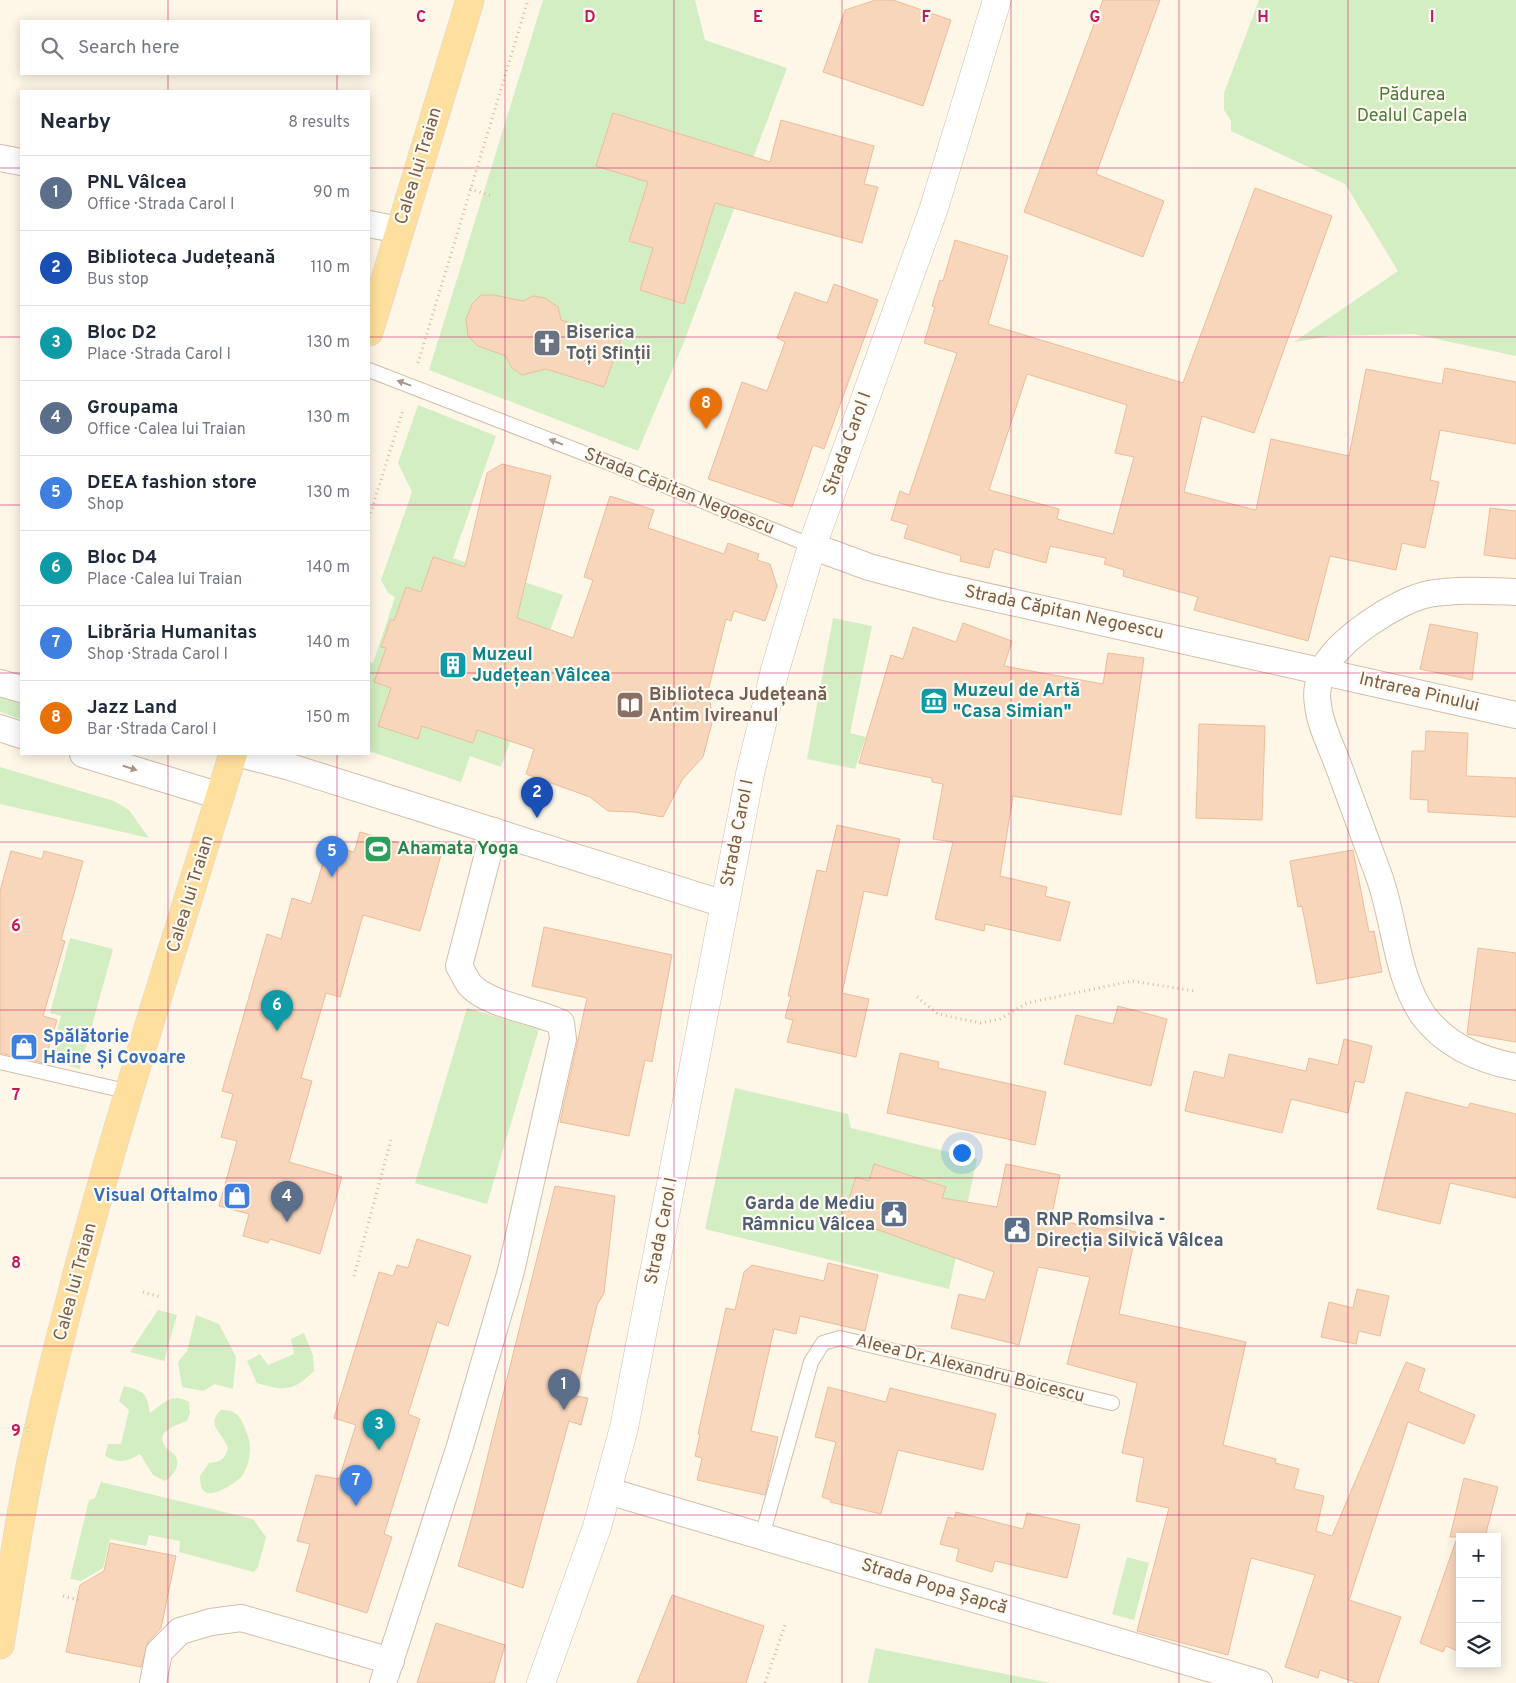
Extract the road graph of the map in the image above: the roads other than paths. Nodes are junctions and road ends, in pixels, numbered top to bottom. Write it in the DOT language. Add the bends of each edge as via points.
graph roads {
  1 [pos="470,0"];
  2 [pos="997,0"];
  3 [pos="0,158"];
  4 [pos="20,162"];
  5 [pos="370,224"];
  6 [pos="399,230"];
  7 [pos="370,329"];
  8 [pos="370,370"];
  9 [pos="812,546"];
  10 [pos="1516,592"];
  11 [pos="1322,670"];
  12 [pos="0,682"];
  13 [pos="20,689"];
  14 [pos="1516,715"];
  15 [pos="0,728"];
  16 [pos="20,735"];
  17 [pos="86,755"];
  18 [pos="233,755"];
  19 [pos="244,755"];
  20 [pos="220,796"];
  21 [pos="494,831"];
  22 [pos="724,904"];
  23 [pos="0,1062"];
  24 [pos="1516,1066"];
  25 [pos="130,1092"];
  26 [pos="1112,1403"];
  27 [pos="608,1491"];
  28 [pos="762,1536"];
  29 [pos="0,1645"];
  30 [pos="387,1672"];
  31 [pos="153,1683"];
  32 [pos="541,1683"];
  33 [pos="1259,1683"];
  1 -- 6 [label="main road, Calea lui Traian"];
  2 -- 9 [label="street, Strada Carol I" via="934,208"];
  3 -- 4 [label="street"];
  5 -- 6 [label="street"];
  6 -- 7 [label="main road, Calea lui Traian"];
  9 -- 8 [label="lane, Strada Căpitan Negoescu, one-way"];
  9 -- 11 [label="street, Strada Căpitan Negoescu" via="870,567 940,586"];
  9 -- 22 [label="street, Strada Carol I" via="763,719"];
  10 -- 11 [label="street" via="1466,590 1428,594 1394,607 1365,625"];
  11 -- 14 [label="street, Intrarea Pinului"];
  11 -- 24 [label="street" via="1317,688 1318,706 1388,903 1406,984 1424,1015 1443,1036 1488,1062"];
  12 -- 13 [label="street"];
  15 -- 16 [label="street"];
  17 -- 20 [label="street, one-way"];
  18 -- 20 [label="main road, Calea lui Traian"];
  19 -- 21 [label="street"];
  20 -- 25 [label="main road, Calea lui Traian"];
  21 -- 22 [label="street"];
  21 -- 30 [label="street" via="459,966 470,986 488,998 561,1022 563,1039 511,1271 460,1446"];
  22 -- 27 [label="street, Strada Carol I" via="624,1428"];
  23 -- 25 [label="lane"];
  25 -- 29 [label="main road, Calea lui Traian" via="74,1286 35,1446"];
  26 -- 28 [label="lane, Aleea Dr. Alexandru Boicescu" via="840,1338 823,1343 811,1362"];
  27 -- 28 [label="street, Strada Popa Șapcă"];
  27 -- 32 [label="street, Strada Carol I"];
  28 -- 33 [label="street, Strada Popa Șapcă"];
  30 -- 31 [label="street" via="241,1618 180,1631 159,1652"];
}
